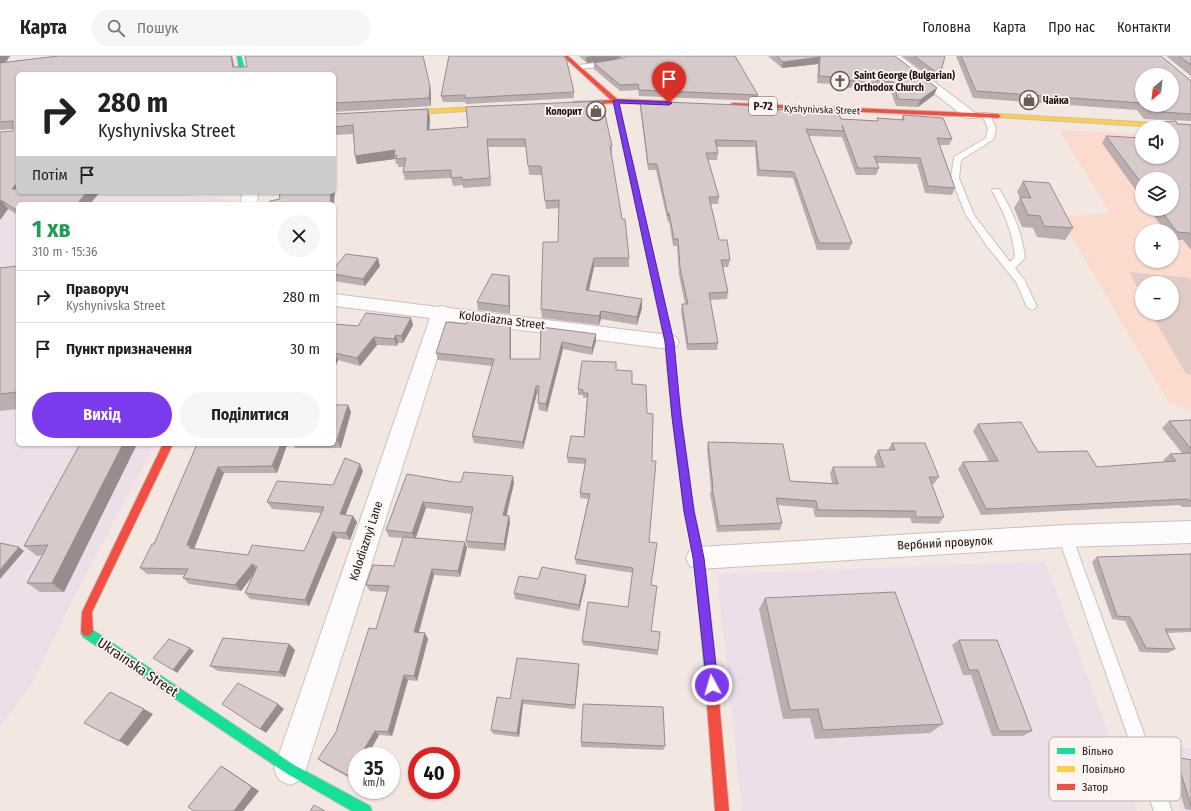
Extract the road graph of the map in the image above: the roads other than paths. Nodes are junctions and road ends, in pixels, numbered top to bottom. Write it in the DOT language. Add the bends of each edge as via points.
graph roads {
  1 [pos="565,56"];
  2 [pos="632,56"];
  3 [pos="892,56"];
  4 [pos="242,57"];
  5 [pos="578,67"];
  6 [pos="244,72"];
  7 [pos="616,101"];
  8 [pos="677,103"];
  9 [pos="562,104"];
  10 [pos="725,105"];
  11 [pos="507,107"];
  12 [pos="389,114"];
  13 [pos="971,115"];
  14 [pos="986,115"];
  15 [pos="1191,127"];
  16 [pos="996,191"];
  17 [pos="1009,268"];
  18 [pos="336,300"];
  19 [pos="1032,307"];
  20 [pos="442,312"];
  21 [pos="670,342"];
  22 [pos="167,446"];
  23 [pos="1191,532"];
  24 [pos="1064,536"];
  25 [pos="699,558"];
  26 [pos="1136,737"];
  27 [pos="290,769"];
  28 [pos="1159,801"];
  29 [pos="365,811"];
  30 [pos="722,811"];
  31 [pos="1163,811"];
  1 -- 5 [label="street"];
  2 -- 5 [label="lane" via="614,62"];
  3 -- 13 [label="street"];
  4 -- 6 [label="street"];
  5 -- 7 [label="street"];
  7 -- 8 [label="street"];
  7 -- 9 [label="street"];
  7 -- 21 [label="street"];
  10 -- 13 [label="street, Kyshynivska Street / Р-72"];
  11 -- 12 [label="street"];
  13 -- 14 [label="street, Kyshynivska Street / Р-72"];
  14 -- 15 [label="street, Kyshynivska Street / Р-72"];
  14 -- 17 [label="lane" via="992,128 990,139 957,159 955,178 970,215"];
  16 -- 17 [label="lane" via="1013,220 1019,241 1020,258"];
  17 -- 19 [label="lane" via="1020,281"];
  18 -- 20 [label="street, Kolodiazna Street"];
  20 -- 21 [label="street, Kolodiazna Street"];
  20 -- 27 [label="street, Kolodiaznyi Lane"];
  21 -- 25 [label="street" via="678,433 689,511"];
  22 -- 27 [label="street, Ukrainska Street" via="87,612 87,633"];
  23 -- 24 [label="street, Вербний провулок"];
  24 -- 25 [label="street, Вербний провулок"];
  24 -- 26 [label="lane"];
  25 -- 30 [label="street"];
  27 -- 29 [label="street, Ukrainska Street"];
  28 -- 31 [label="lane"];
}
